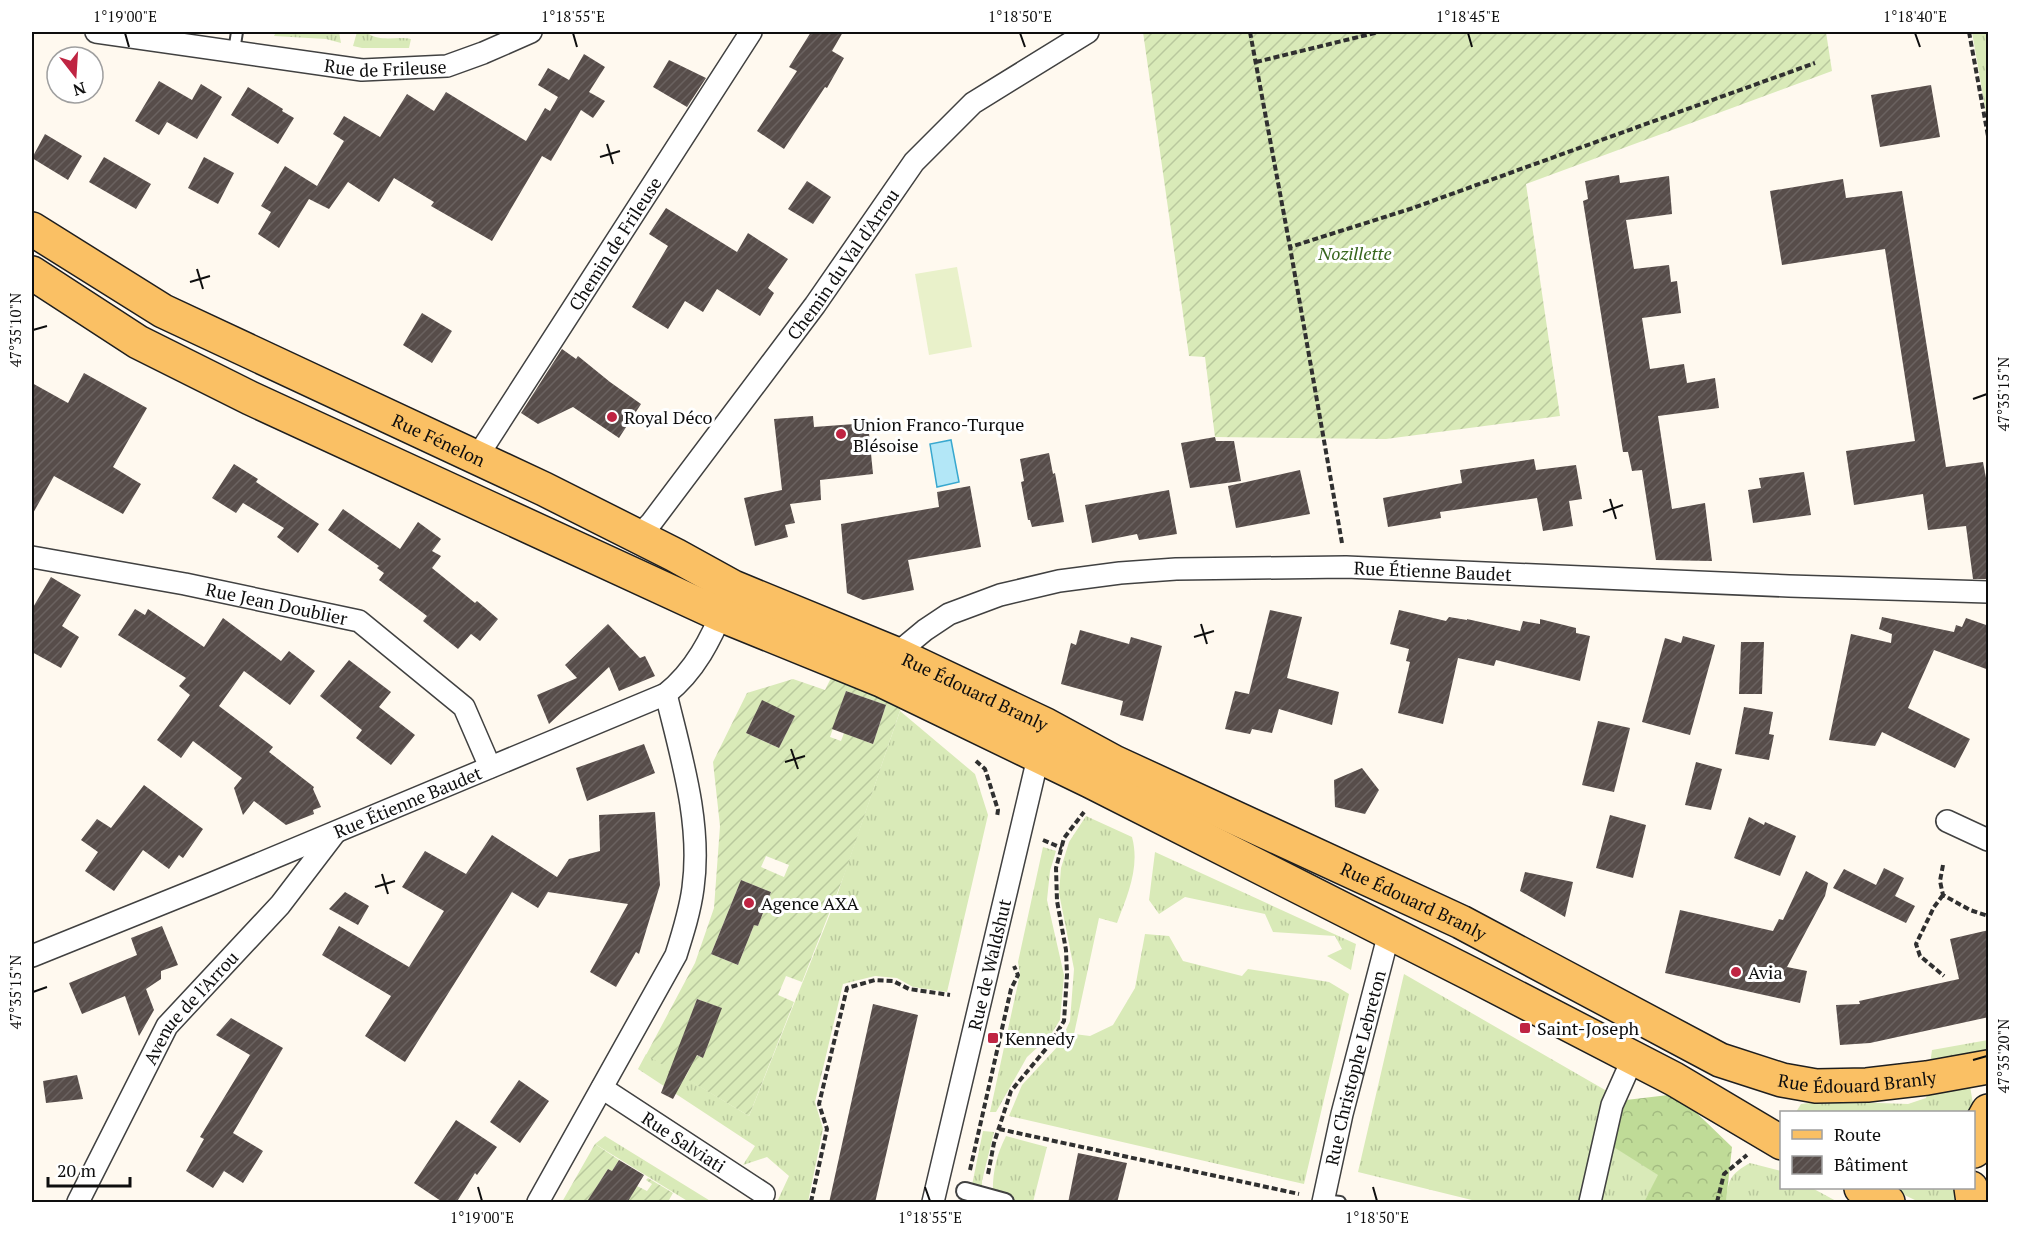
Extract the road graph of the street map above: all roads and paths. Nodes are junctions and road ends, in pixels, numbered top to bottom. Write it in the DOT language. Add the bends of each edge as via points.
graph roads {
  1 [pos="96,32"];
  2 [pos="531,32"];
  3 [pos="751,32"];
  4 [pos="1088,32"];
  5 [pos="1250,32"];
  6 [pos="1379,32"];
  7 [pos="1969,32"];
  8 [pos="235,41"];
  9 [pos="1256,62"];
  10 [pos="1815,63"];
  11 [pos="1989,136"];
  12 [pos="32,230"];
  13 [pos="1290,247"];
  14 [pos="32,273"];
  15 [pos="477,457"];
  16 [pos="637,537"];
  17 [pos="32,557"];
  18 [pos="1346,567"];
  19 [pos="1989,592"];
  20 [pos="727,601"];
  21 [pos="854,636"];
  22 [pos="807,650"];
  23 [pos="896,654"];
  24 [pos="666,694"];
  25 [pos="1046,725"];
  26 [pos="970,755"];
  27 [pos="1038,756"];
  28 [pos="490,766"];
  29 [pos="1084,812"];
  30 [pos="1947,821"];
  31 [pos="996,822"];
  32 [pos="335,832"];
  33 [pos="1038,838"];
  34 [pos="1989,840"];
  35 [pos="1062,848"];
  36 [pos="1943,865"];
  37 [pos="1943,895"];
  38 [pos="1989,916"];
  39 [pos="1389,933"];
  40 [pos="32,956"];
  41 [pos="1944,976"];
  42 [pos="1011,989"];
  43 [pos="950,995"];
  44 [pos="1634,1058"];
  45 [pos="1989,1067"];
  46 [pos="602,1088"];
  47 [pos="1989,1112"];
  48 [pos="999,1129"];
  49 [pos="1780,1142"];
  50 [pos="1975,1146"];
  51 [pos="1747,1155"];
  52 [pos="1863,1189"];
  53 [pos="965,1191"];
  54 [pos="764,1194"];
  55 [pos="987,1197"];
  56 [pos="1329,1202"];
  57 [pos="78,1203"];
  58 [pos="538,1203"];
  59 [pos="811,1203"];
  60 [pos="933,1203"];
  61 [pos="1005,1203"];
  62 [pos="1590,1203"];
  63 [pos="1718,1203"];
  64 [pos="1888,1203"];
  1 -- 8 [label="street, Rue de Frileuse"];
  2 -- 8 [label="street, Rue de Frileuse" via="447,66 362,70"];
  3 -- 15 [label="street, Chemin de Frileuse"];
  4 -- 16 [label="street, Chemin du Val d'Arrou" via="974,103 914,162 815,305"];
  5 -- 9 [label="path"];
  6 -- 9 [label="path"];
  7 -- 11 [label="path"];
  9 -- 13 [label="path"];
  10 -- 13 [label="path" via="1410,209"];
  12 -- 15 [label="main road, Rue Fénelon" via="163,311"];
  13 -- 18 [label="path"];
  14 -- 20 [label="main road, Rue Fénelon" via="138,342 250,398"];
  15 -- 16 [label="main road, Rue Fénelon"];
  16 -- 20 [label="main road, Rue Fénelon" via="675,555"];
  17 -- 28 [label="street, Rue Jean Doublier" via="359,621 464,707"];
  18 -- 19 [label="street, Rue Étienne Baudet"];
  18 -- 23 [label="street, Rue Étienne Baudet" via="1120,573 1028,587 949,615"];
  20 -- 21 [label="main road, Rue Fénelon"];
  20 -- 22 [label="main road, Rue Fénelon"];
  20 -- 24 [label="street, Rue Étienne Baudet" via="700,656 680,683"];
  21 -- 23 [label="main road, Rue Édouard Branly"];
  22 -- 27 [label="main road, Rue Édouard Branly" via="881,680"];
  23 -- 25 [label="main road, Rue Édouard Branly"];
  24 -- 28 [label="street, Rue Étienne Baudet"];
  24 -- 46 [label="street" via="690,799 696,850 694,887 676,955"];
  25 -- 27 [label="street, Rue de Waldshut"];
  25 -- 45 [label="main road, Rue Édouard Branly" via="1114,762 1461,922 1719,1060 1782,1080 1816,1086 1897,1082"];
  26 -- 31 [label="path" via="985,769 998,810"];
  27 -- 39 [label="main road, Rue Édouard Branly"];
  27 -- 60 [label="street, Rue de Waldshut"];
  28 -- 32 [label="street, Rue Étienne Baudet"];
  29 -- 35 [label="path" via="1064,838"];
  30 -- 34 [label="street"];
  32 -- 40 [label="street, Rue Étienne Baudet"];
  32 -- 57 [label="street, Avenue de l'Arrou" via="280,905 167,1026"];
  33 -- 35 [label="path"];
  35 -- 48 [label="path" via="1056,868 1057,901 1066,950 1064,1021 1011,1091"];
  36 -- 37 [label="path"];
  37 -- 38 [label="path"];
  37 -- 41 [label="path" via="1916,944 1920,956"];
  39 -- 44 [label="main road, Rue Édouard Branly"];
  39 -- 56 [label="street, Rue Christophe Lebreton" via="1342,1114"];
  42 -- 53 [label="path"];
  43 -- 59 [label="path" via="909,989 893,981 874,980 847,988 819,1104 827,1129"];
  44 -- 49 [label="main road, Rue Édouard Branly"];
  44 -- 62 [label="street" via="1612,1105"];
  46 -- 54 [label="street, Rue Salviati"];
  46 -- 58 [label="street"];
  47 -- 50 [label="main road" via="1978,1129"];
  48 -- 55 [label="path"];
  48 -- 56 [label="path"];
  51 -- 63 [label="path" via="1724,1174"];
  52 -- 64 [label="main road"];
  53 -- 55 [label="street"];
  55 -- 61 [label="street"];
}
